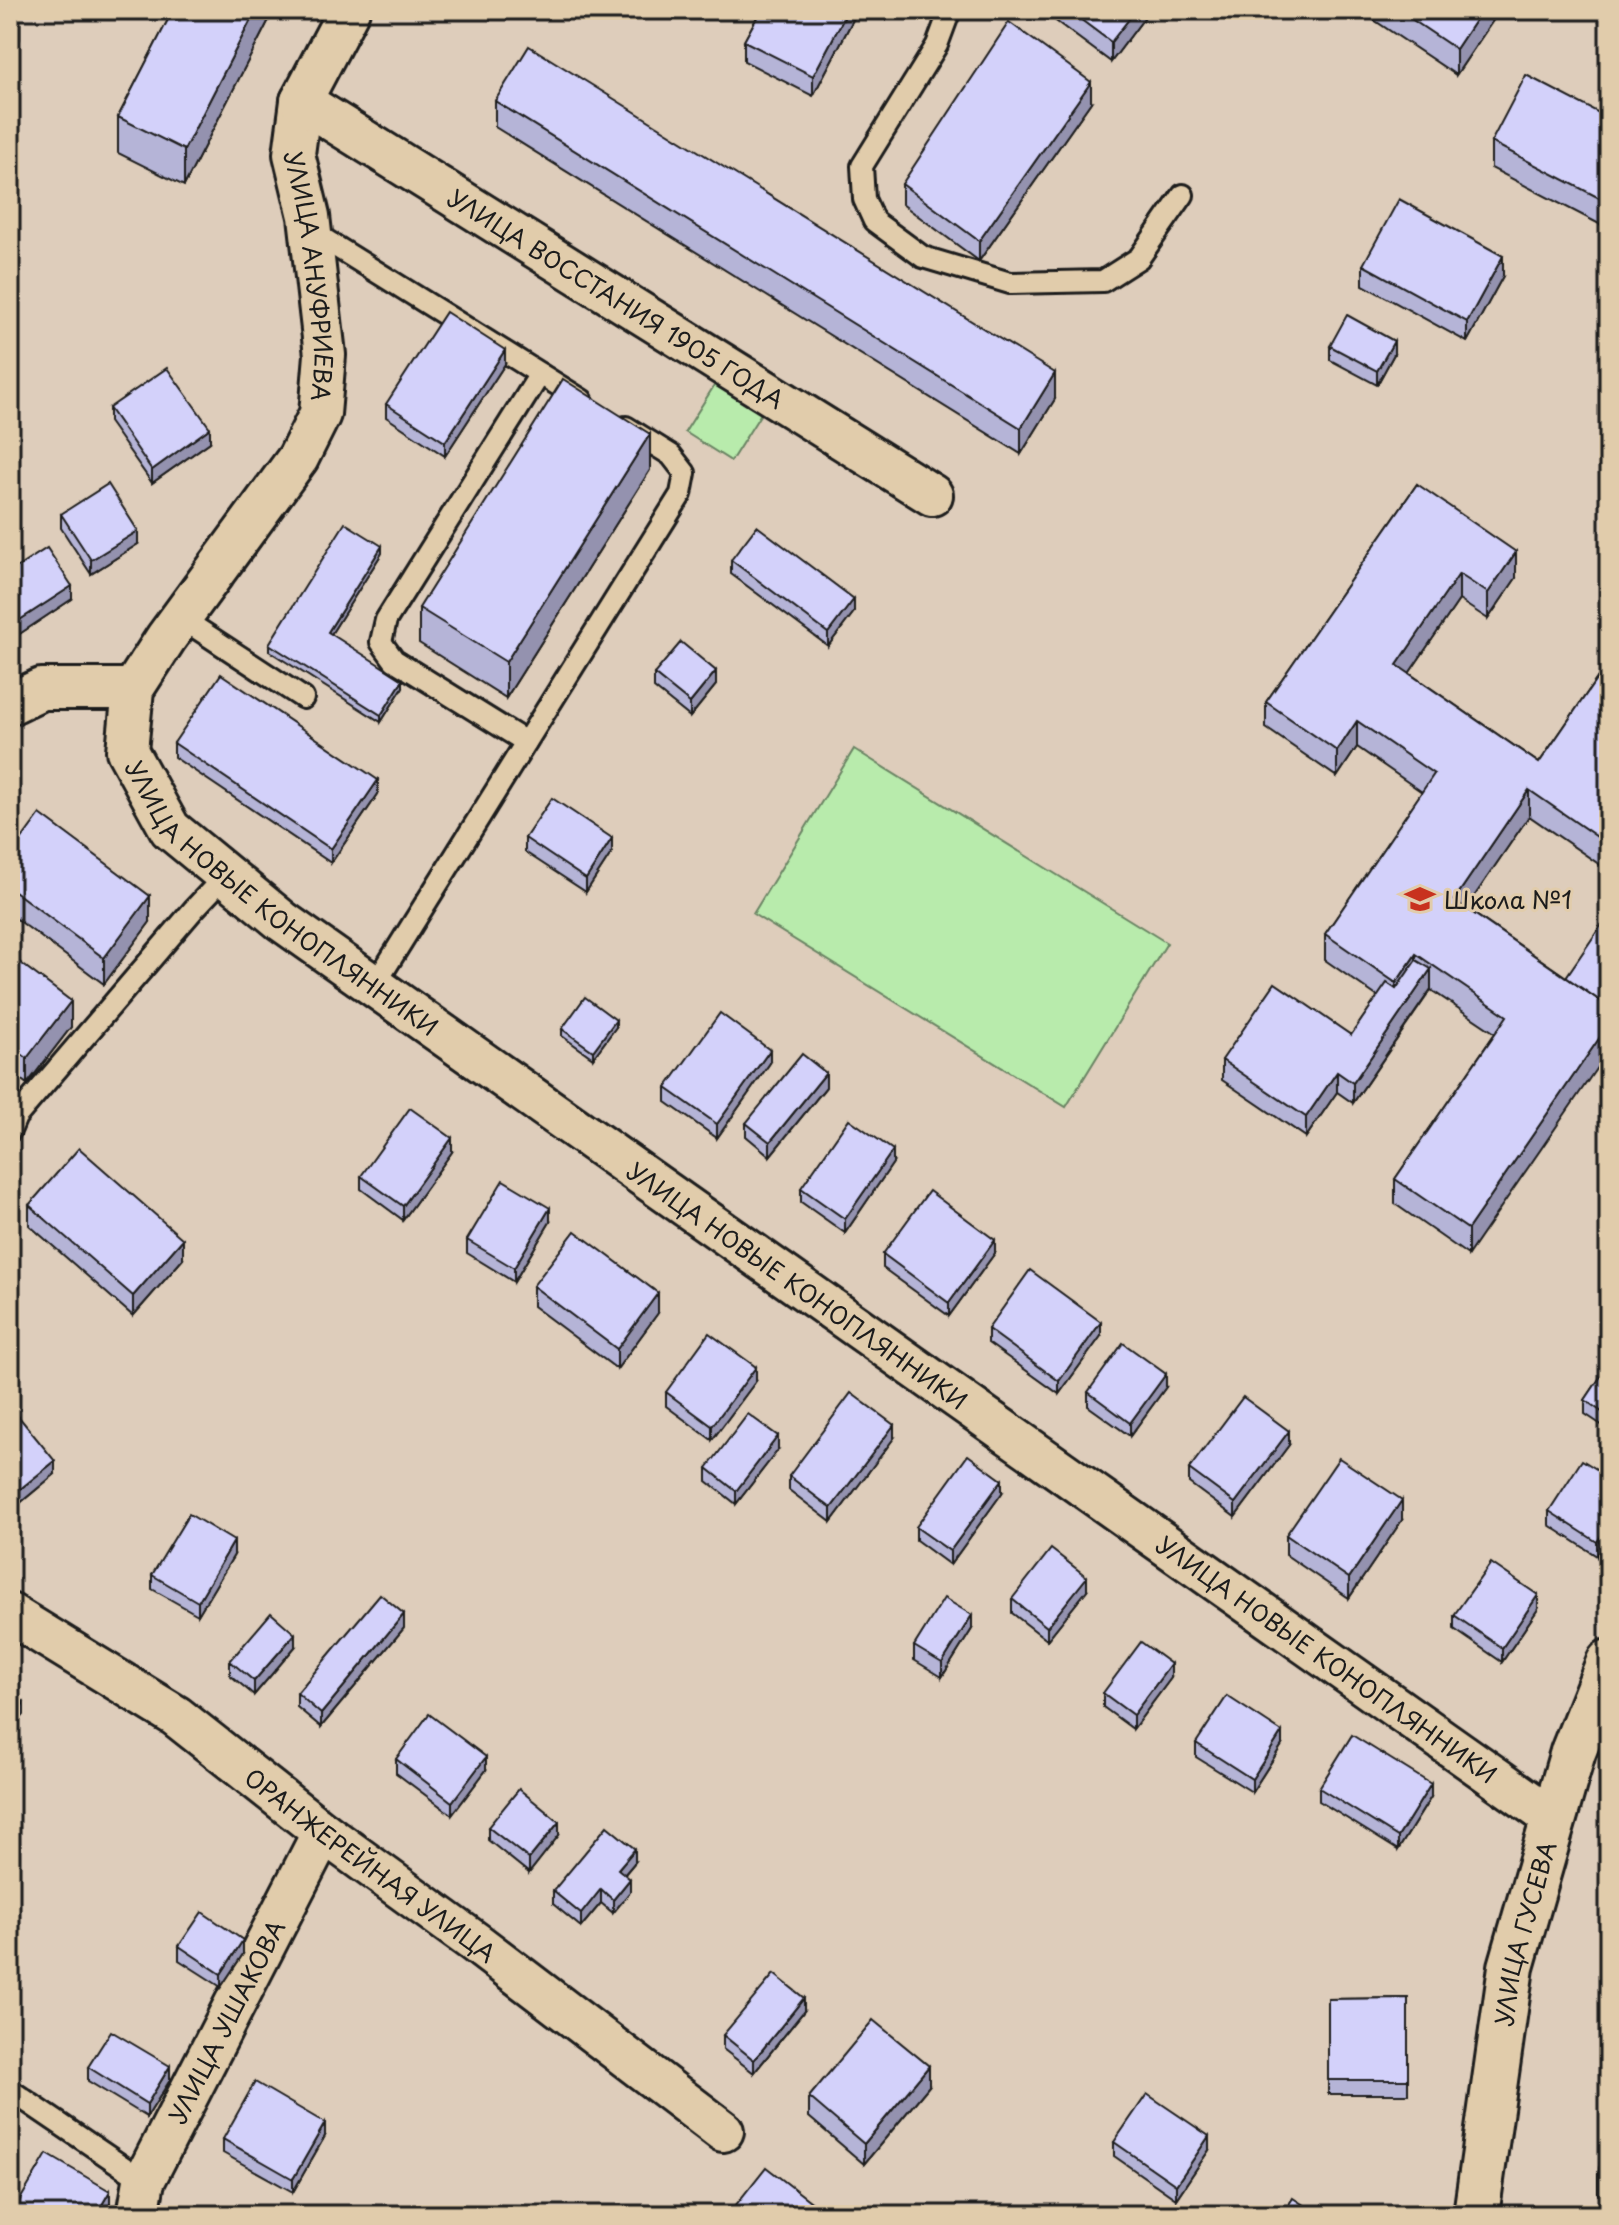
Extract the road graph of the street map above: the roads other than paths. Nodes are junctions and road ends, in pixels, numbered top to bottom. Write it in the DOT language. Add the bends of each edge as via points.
graph roads {
  1 [pos="349,10"];
  2 [pos="950,10"];
  3 [pos="301,101"];
  4 [pos="1183,195"];
  5 [pos="311,231"];
  6 [pos="540,374"];
  7 [pos="932,495"];
  8 [pos="181,618"];
  9 [pos="133,689"];
  10 [pos="303,698"];
  11 [pos="10,704"];
  12 [pos="526,742"];
  13 [pos="226,875"];
  14 [pos="374,986"];
  15 [pos="10,1131"];
  16 [pos="10,1614"];
  17 [pos="1609,1662"];
  18 [pos="1554,1819"];
  19 [pos="323,1832"];
  20 [pos="10,2090"];
  21 [pos="723,2131"];
  22 [pos="141,2198"];
  23 [pos="1476,2215"];
  1 -- 3 [label="street, УЛИЦА АНУФРИЕВА"];
  2 -- 4 [label="lane" via="937,45 862,166 864,199 874,221 923,257 1010,283 1103,281 1139,258"];
  3 -- 5 [label="street, УЛИЦА АНУФРИЕВА" via="294,154"];
  3 -- 7 [label="street, УЛИЦА ВОССТАНИЯ 1905 ГОДА"];
  5 -- 6 [label="lane"];
  5 -- 8 [label="street, УЛИЦА АНУФРИЕВА" via="325,355 320,414 298,458"];
  6 -- 12 [label="lane" via="386,620 381,642 394,660"];
  6 -- 12 [label="lane" via="671,455 685,473 681,494"];
  8 -- 9 [label="street, УЛИЦА АНУФРИЕВА"];
  8 -- 10 [label="lane"];
  9 -- 11 [label="street" via="41,689"];
  9 -- 13 [label="street, УЛИЦА НОВЫЕ КОНОПЛЯННИКИ" via="127,751 170,829"];
  12 -- 14 [label="lane"];
  13 -- 14 [label="street, УЛИЦА НОВЫЕ КОНОПЛЯННИКИ"];
  13 -- 15 [label="lane" via="16,1117"];
  14 -- 18 [label="street, УЛИЦА НОВЫЕ КОНОПЛЯННИКИ"];
  16 -- 19 [label="street, ОРАНЖЕРЕЙНАЯ УЛИЦА" via="176,1716"];
  17 -- 18 [label="main road, УЛИЦА ГУСЕВА" via="1573,1752"];
  18 -- 23 [label="main road, УЛИЦА ГУСЕВА" via="1511,1967"];
  19 -- 21 [label="street, ОРАНЖЕРЕЙНАЯ УЛИЦА"];
  19 -- 22 [label="street, УЛИЦА УШАКОВА"];
  20 -- 22 [label="lane"];
}
